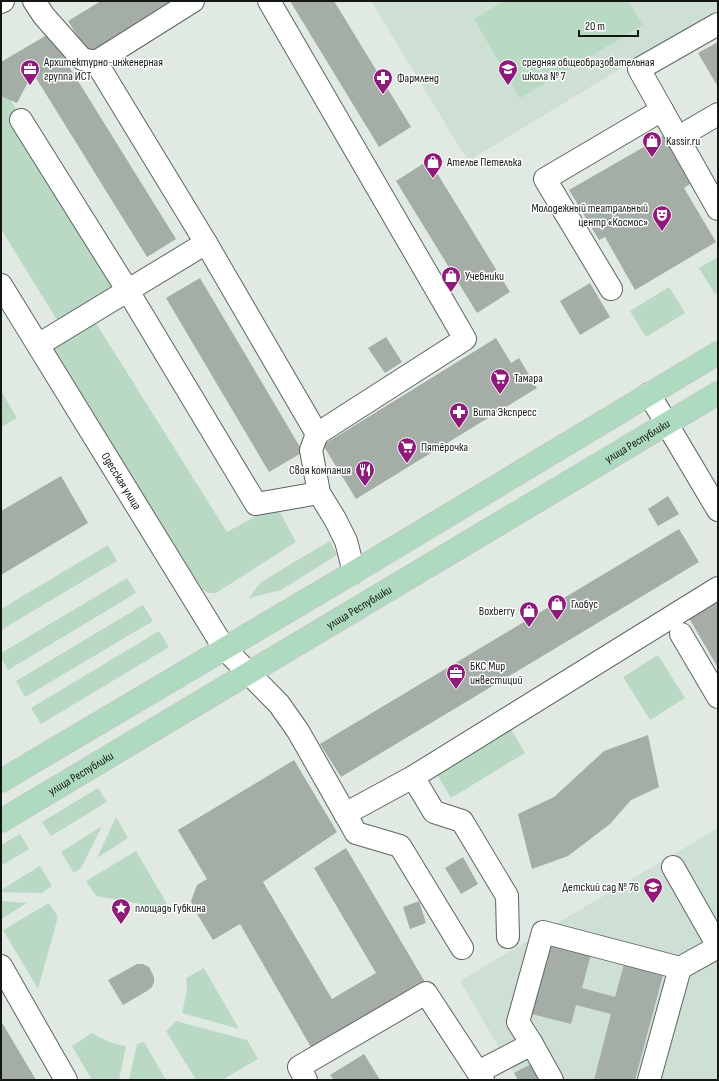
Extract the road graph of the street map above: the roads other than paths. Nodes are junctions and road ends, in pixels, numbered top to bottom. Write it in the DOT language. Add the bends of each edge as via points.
graph roads {
  1 [pos="34,1"];
  2 [pos="193,1"];
  3 [pos="269,1"];
  4 [pos="718,24"];
  5 [pos="96,62"];
  6 [pos="662,110"];
  7 [pos="718,114"];
  8 [pos="21,120"];
  9 [pos="677,138"];
  10 [pos="718,209"];
  11 [pos="206,243"];
  12 [pos="1,285"];
  13 [pos="611,290"];
  14 [pos="128,291"];
  15 [pos="38,345"];
  16 [pos="718,353"];
  17 [pos="718,393"];
  18 [pos="649,394"];
  19 [pos="666,424"];
  20 [pos="316,434"];
  21 [pos="319,494"];
  22 [pos="718,510"];
  23 [pos="354,572"];
  24 [pos="718,588"];
  25 [pos="682,634"];
  26 [pos="224,648"];
  27 [pos="249,672"];
  28 [pos="718,697"];
  29 [pos="412,777"];
  30 [pos="1,781"];
  31 [pos="345,814"];
  32 [pos="1,821"];
  33 [pos="673,867"];
  34 [pos="508,937"];
  35 [pos="718,947"];
  36 [pos="462,948"];
  37 [pos="1,966"];
  38 [pos="680,968"];
  39 [pos="532,1044"];
  40 [pos="481,1076"];
  41 [pos="66,1080"];
  42 [pos="306,1080"];
  43 [pos="552,1080"];
  44 [pos="649,1080"];
  1 -- 5 [label="street" via="82,59"];
  2 -- 5 [label="street"];
  3 -- 20 [label="street" via="465,339"];
  4 -- 6 [label="street" via="639,69"];
  5 -- 11 [label="street"];
  6 -- 9 [label="street"];
  6 -- 13 [label="street" via="545,179"];
  7 -- 9 [label="street"];
  8 -- 14 [label="street"];
  9 -- 10 [label="street"];
  11 -- 14 [label="street"];
  11 -- 20 [label="street"];
  12 -- 15 [label="street, Одесская улица"];
  14 -- 15 [label="street"];
  14 -- 21 [label="street" via="256,504"];
  15 -- 26 [label="street, Одесская улица"];
  16 -- 18 [label="main road"];
  17 -- 19 [label="main road, улица Республики"];
  18 -- 19 [label="street"];
  18 -- 23 [label="main road"];
  19 -- 22 [label="street"];
  19 -- 27 [label="main road, улица Республики"];
  20 -- 21 [label="street" via="311,450"];
  21 -- 23 [label="street" via="346,541"];
  23 -- 26 [label="main road"];
  24 -- 29 [label="street"];
  25 -- 28 [label="street"];
  26 -- 27 [label="street, Одесская улица"];
  26 -- 30 [label="main road"];
  27 -- 31 [label="street, Одесская улица" via="298,731"];
  27 -- 32 [label="main road, улица Республики"];
  29 -- 31 [label="street"];
  29 -- 34 [label="street" via="434,812 462,821 508,896"];
  31 -- 36 [label="street, Одесская улица" via="356,833 400,846"];
  33 -- 35 [label="street"];
  35 -- 38 [label="street"];
  37 -- 41 [label="street"];
  38 -- 39 [label="street" via="543,932 518,1022"];
  38 -- 44 [label="street"];
  39 -- 40 [label="street"];
  39 -- 43 [label="street"];
  40 -- 42 [label="street" via="426,992 299,1067"];
}
